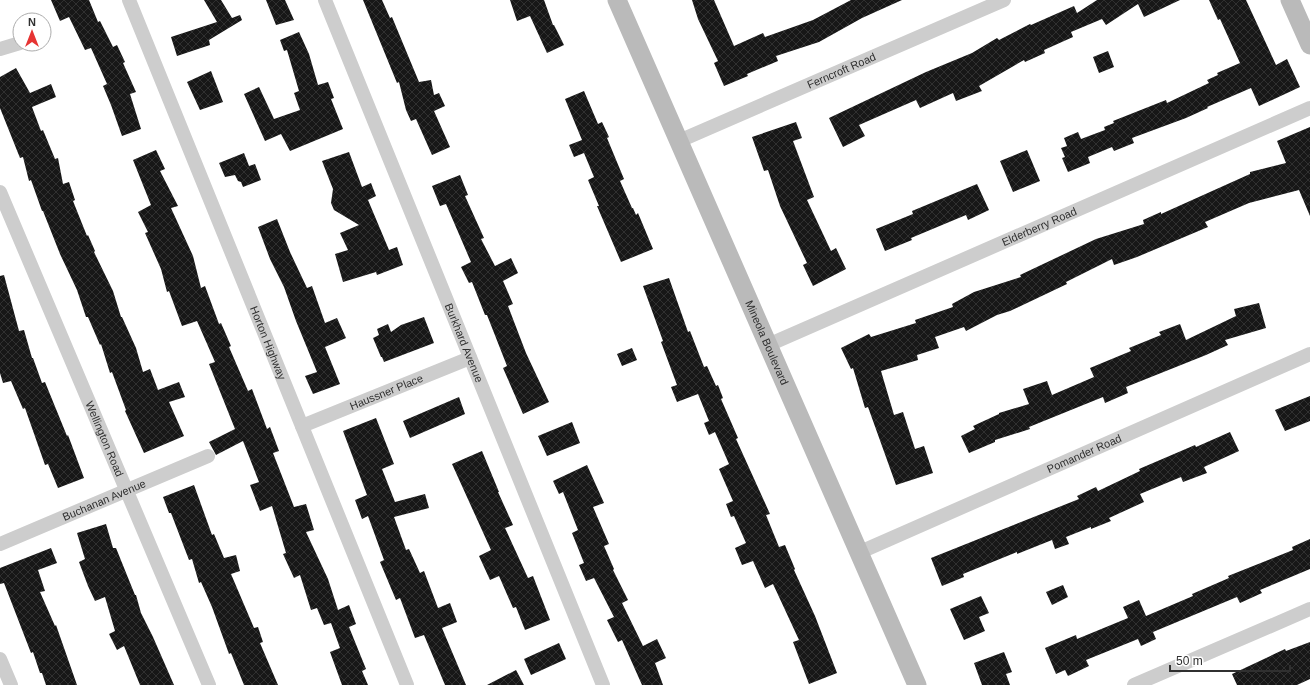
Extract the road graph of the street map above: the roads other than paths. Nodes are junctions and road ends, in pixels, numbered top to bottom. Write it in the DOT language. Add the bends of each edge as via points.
graph roads {
  1 [pos="129,0"];
  2 [pos="325,0"];
  3 [pos="617,0"];
  4 [pos="1004,0"];
  5 [pos="1290,0"];
  6 [pos="1309,39"];
  7 [pos="12,45"];
  8 [pos="0,49"];
  9 [pos="1310,108"];
  10 [pos="679,141"];
  11 [pos="0,192"];
  12 [pos="768,344"];
  13 [pos="1310,354"];
  14 [pos="470,358"];
  15 [pos="302,426"];
  16 [pos="208,456"];
  17 [pos="127,490"];
  18 [pos="0,544"];
  19 [pos="858,553"];
  20 [pos="1310,609"];
  21 [pos="0,659"];
  22 [pos="11,685"];
  23 [pos="210,685"];
  24 [pos="407,685"];
  25 [pos="603,685"];
  26 [pos="917,685"];
  27 [pos="1134,685"];
  1 -- 15 [label="street, Horton Highway"];
  2 -- 14 [label="street, Burkhard Avenue"];
  3 -- 10 [label="main road, Mineola Boulevard"];
  4 -- 10 [label="street, Ferncroft Road"];
  5 -- 6 [label="main road"];
  7 -- 8 [label="street"];
  9 -- 12 [label="street, Elderberry Road"];
  10 -- 12 [label="main road, Mineola Boulevard"];
  11 -- 17 [label="street, Wellington Road"];
  12 -- 19 [label="main road, Mineola Boulevard"];
  13 -- 19 [label="street, Pomander Road"];
  14 -- 15 [label="street, Haussner Place"];
  14 -- 25 [label="street, Burkhard Avenue"];
  15 -- 24 [label="street, Horton Highway"];
  16 -- 17 [label="street, Buchanan Avenue"];
  17 -- 18 [label="street, Buchanan Avenue"];
  17 -- 23 [label="street, Wellington Road"];
  19 -- 26 [label="main road, Mineola Boulevard"];
  20 -- 27 [label="street"];
  21 -- 22 [label="street"];
}
